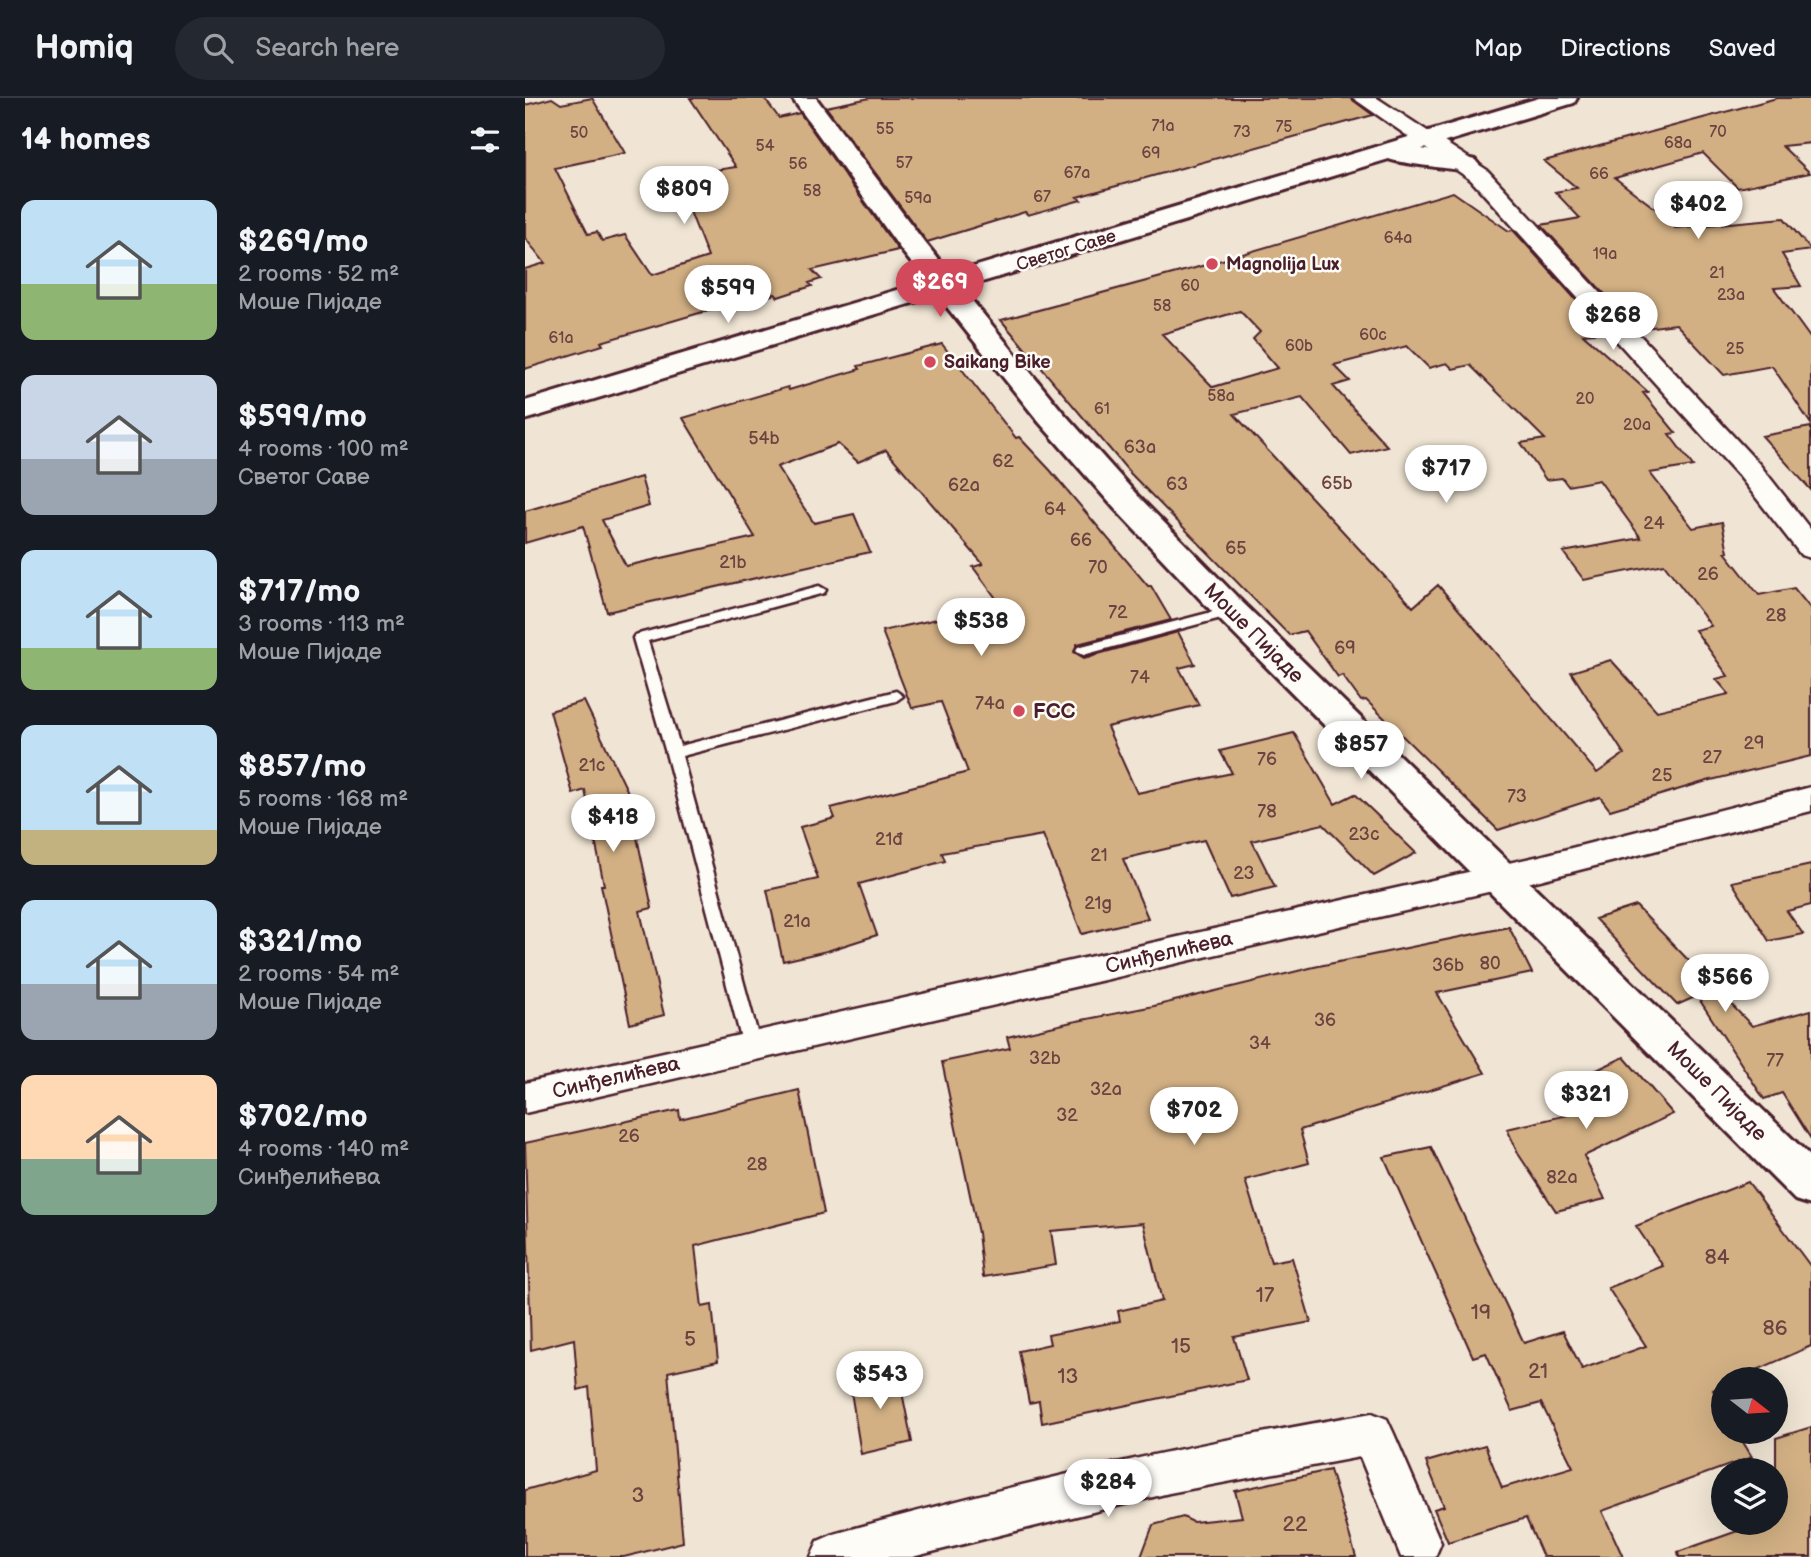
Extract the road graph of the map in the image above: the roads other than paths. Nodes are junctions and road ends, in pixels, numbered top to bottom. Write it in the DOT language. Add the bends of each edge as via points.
graph roads {
  1 [pos="804,98"];
  2 [pos="1363,98"];
  3 [pos="1565,98"];
  4 [pos="1428,139"];
  5 [pos="1358,161"];
  6 [pos="1466,165"];
  7 [pos="945,287"];
  8 [pos="525,411"];
  9 [pos="1811,549"];
  10 [pos="819,590"];
  11 [pos="1231,611"];
  12 [pos="1083,650"];
  13 [pos="896,696"];
  14 [pos="674,753"];
  15 [pos="1811,799"];
  16 [pos="1499,877"];
  17 [pos="752,1046"];
  18 [pos="525,1098"];
  19 [pos="1811,1186"];
  20 [pos="1418,1543"];
  21 [pos="834,1557"];
  1 -- 7 [label="main road, Моше Пијаде"];
  2 -- 4 [label="street"];
  3 -- 4 [label="main road, Светог Саве"];
  4 -- 5 [label="main road, Светог Саве"];
  4 -- 6 [label="street"];
  5 -- 6 [label="main road" via="1412,156"];
  5 -- 7 [label="main road, Светог Саве"];
  6 -- 9 [label="street" via="1618,324 1750,471"];
  7 -- 8 [label="main road, Светог Саве"];
  7 -- 11 [label="main road, Моше Пијаде" via="1050,416"];
  10 -- 14 [label="lane" via="640,638"];
  11 -- 12 [label="lane"];
  11 -- 16 [label="main road, Моше Пијаде"];
  13 -- 14 [label="lane"];
  14 -- 17 [label="lane"];
  15 -- 16 [label="street, Синђелићева"];
  16 -- 17 [label="street, Синђелићева"];
  16 -- 19 [label="main road, Моше Пијаде"];
  17 -- 18 [label="street, Синђелићева"];
  20 -- 21 [label="street" via="1372,1434 1077,1493"];
}
